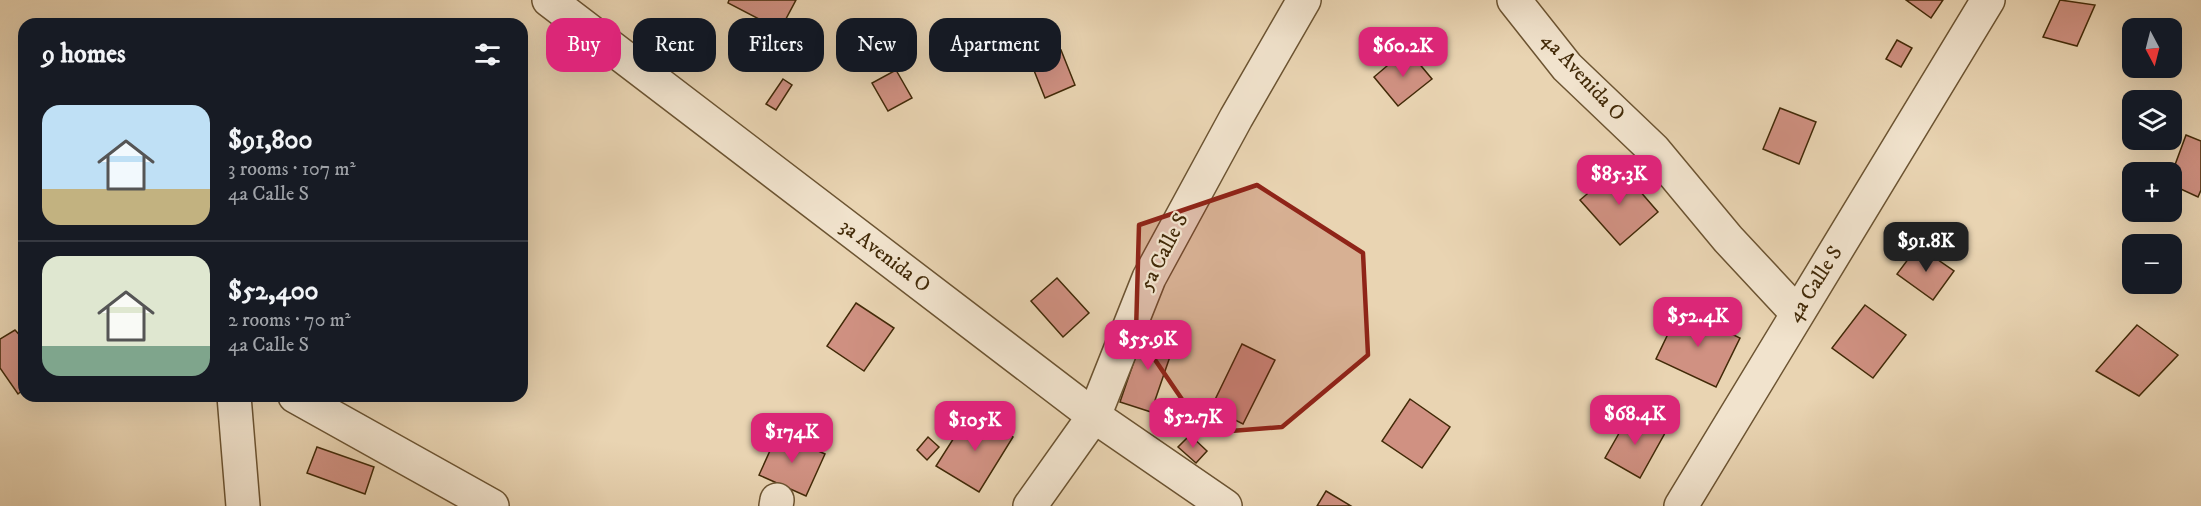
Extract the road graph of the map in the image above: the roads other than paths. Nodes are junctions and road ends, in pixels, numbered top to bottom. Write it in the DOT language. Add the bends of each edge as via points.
graph roads {
  1 [pos="549,0"];
  2 [pos="1304,0"];
  3 [pos="1514,0"];
  4 [pos="1988,0"];
  5 [pos="1797,313"];
  6 [pos="234,402"];
  7 [pos="306,402"];
  8 [pos="1094,416"];
  9 [pos="243,506"];
  10 [pos="492,506"];
  11 [pos="1030,506"];
  12 [pos="1225,506"];
  13 [pos="1681,506"];
  1 -- 8 [label="street, 3a Avenida O"];
  2 -- 8 [label="street, 5a Calle S" via="1149,278"];
  3 -- 5 [label="street, 4a Avenida O" via="1567,67 1654,150 1728,239"];
  4 -- 5 [label="street, 4a Calle S"];
  5 -- 13 [label="street, 4a Calle S"];
  6 -- 9 [label="street"];
  7 -- 10 [label="street"];
  8 -- 11 [label="street, 5a Calle S"];
  8 -- 12 [label="street, 3a Avenida O"];
}
